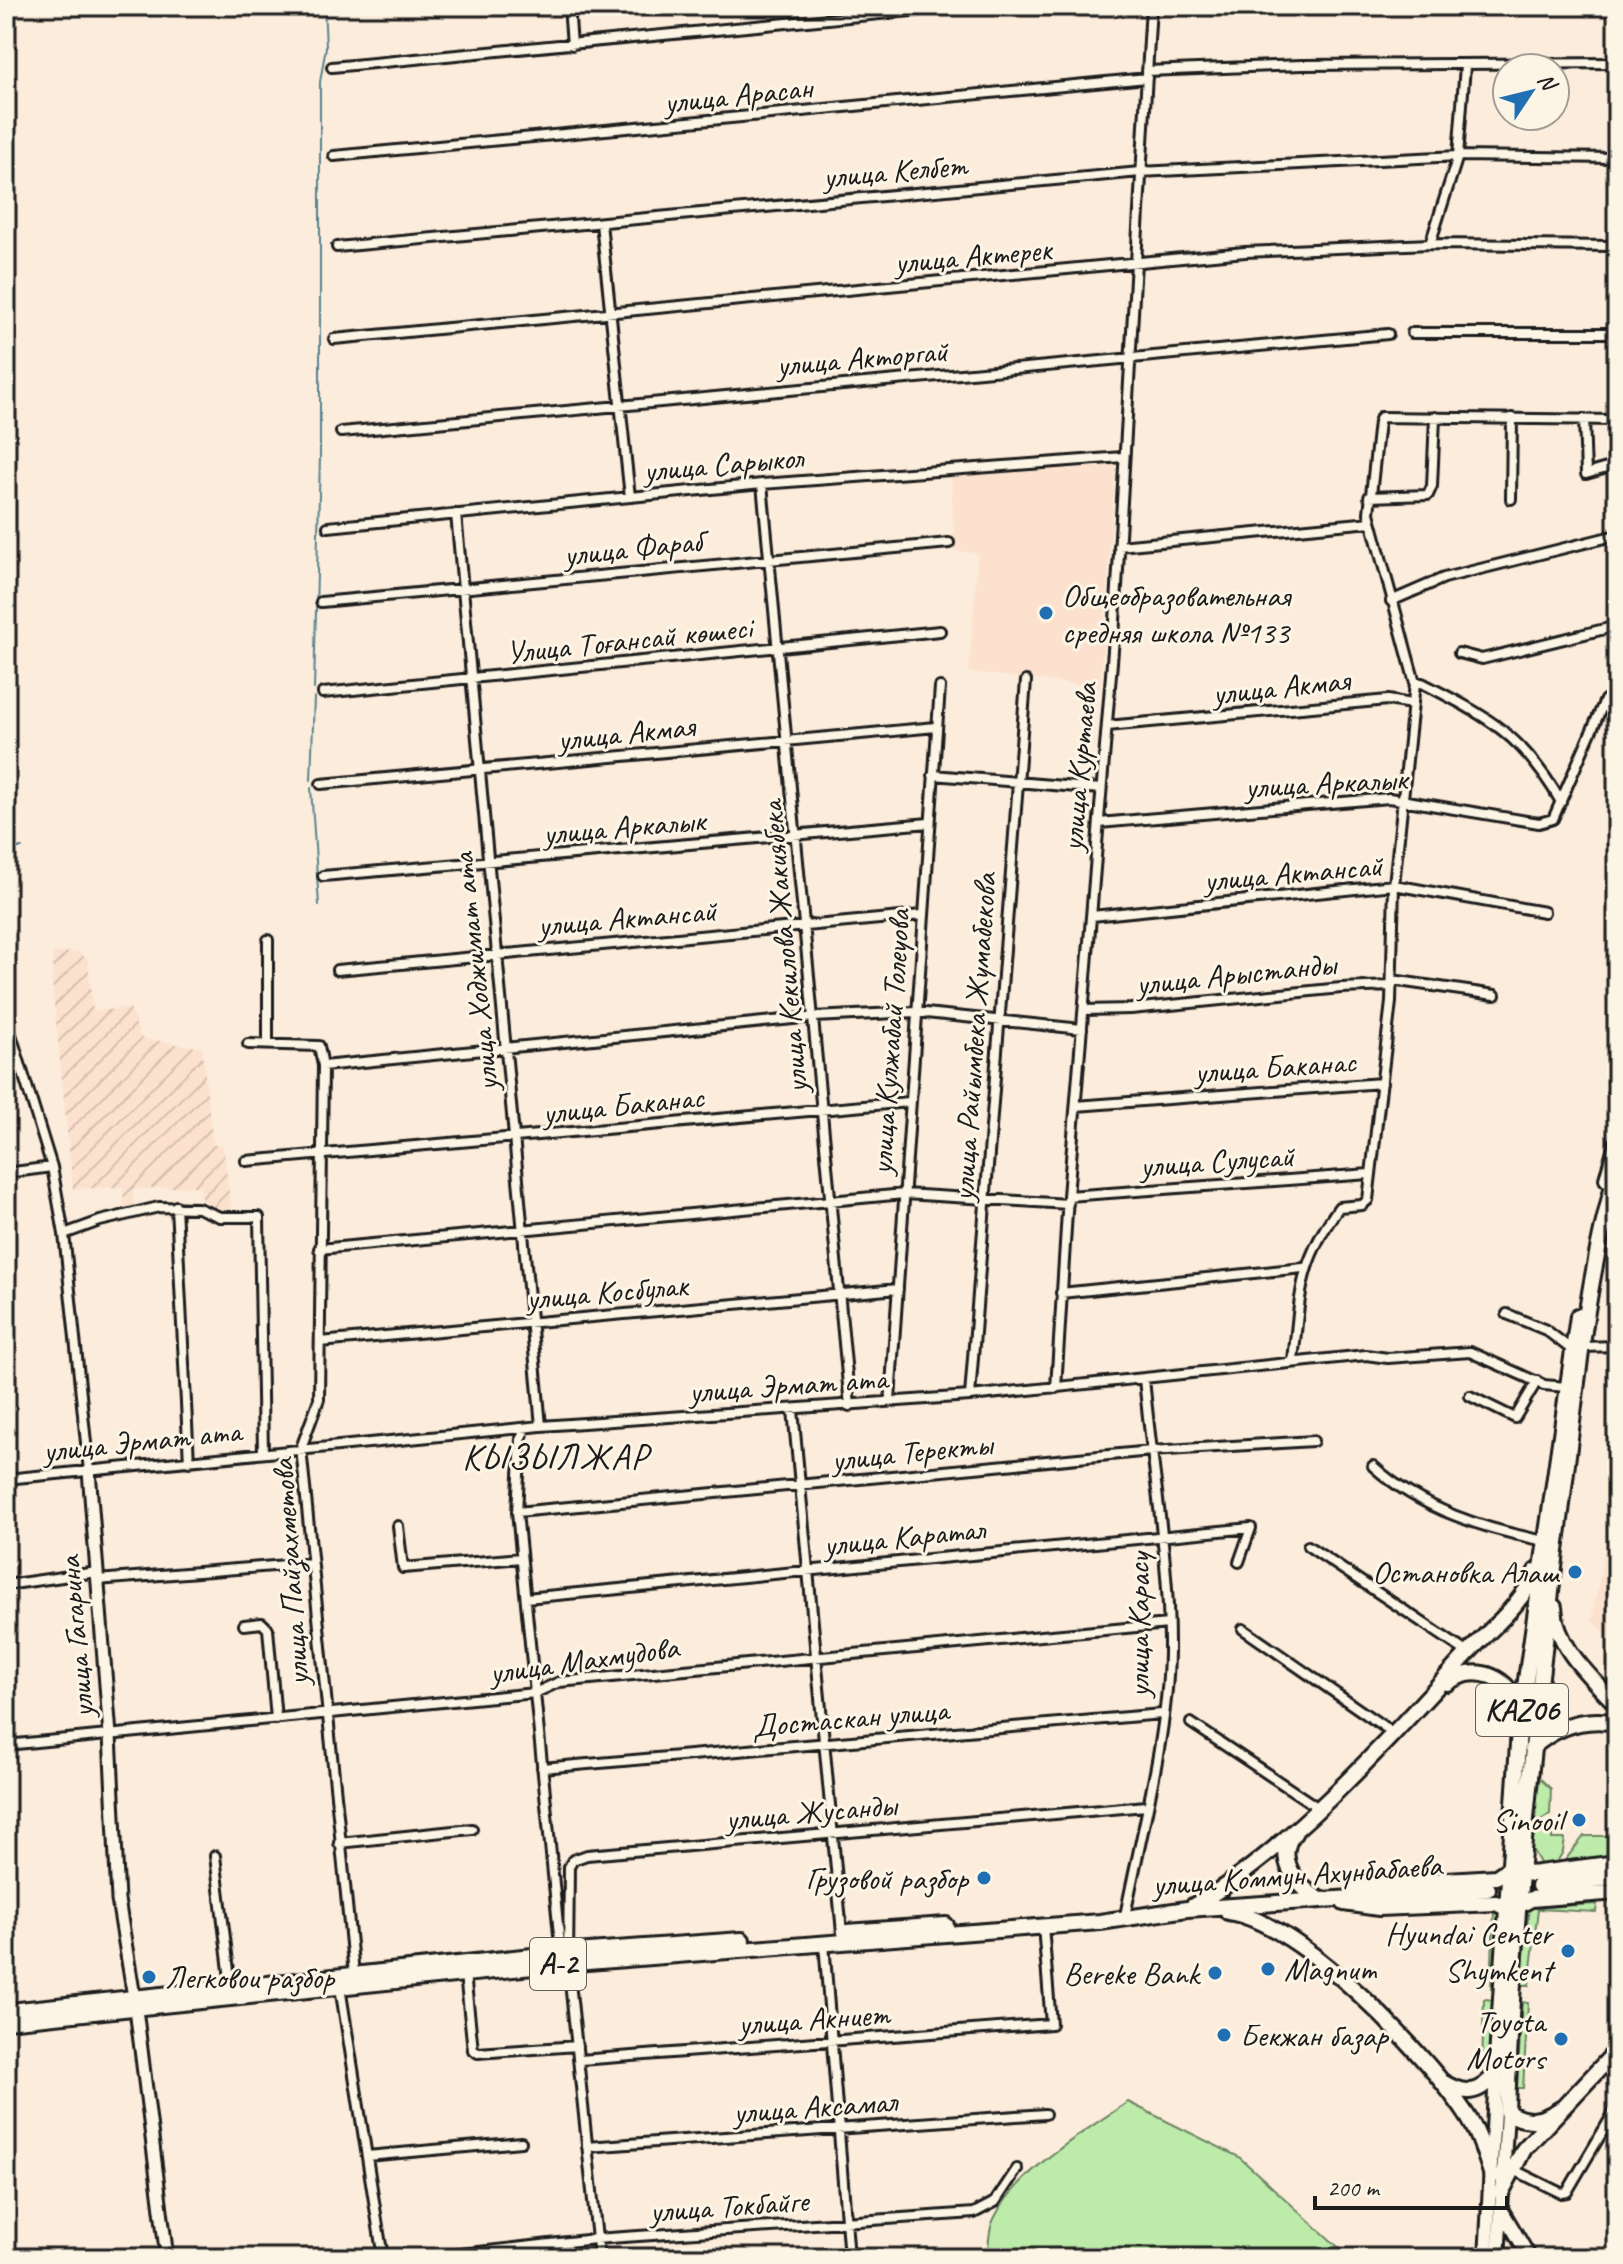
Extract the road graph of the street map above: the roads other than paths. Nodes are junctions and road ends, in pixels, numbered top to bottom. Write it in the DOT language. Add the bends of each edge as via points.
graph roads {
  1 [pos="569,6"];
  2 [pos="963,6"];
  3 [pos="1151,6"];
  4 [pos="572,45"];
  5 [pos="1617,63"];
  6 [pos="1465,66"];
  7 [pos="332,67"];
  8 [pos="1147,74"];
  9 [pos="334,156"];
  10 [pos="1458,156"];
  11 [pos="1617,158"];
  12 [pos="1140,172"];
  13 [pos="601,223"];
  14 [pos="1430,244"];
  15 [pos="1617,246"];
  16 [pos="337,247"];
  17 [pos="1135,264"];
  18 [pos="611,314"];
  19 [pos="1412,333"];
  20 [pos="1617,333"];
  21 [pos="1388,334"];
  22 [pos="334,339"];
  23 [pos="1128,357"];
  24 [pos="622,404"];
  25 [pos="1435,417"];
  26 [pos="1512,418"];
  27 [pos="1584,419"];
  28 [pos="1617,420"];
  29 [pos="341,432"];
  30 [pos="1123,457"];
  31 [pos="1617,465"];
  32 [pos="762,484"];
  33 [pos="630,497"];
  34 [pos="1369,497"];
  35 [pos="1511,499"];
  36 [pos="456,514"];
  37 [pos="1371,522"];
  38 [pos="328,527"];
  39 [pos="1617,535"];
  40 [pos="949,543"];
  41 [pos="1119,546"];
  42 [pos="769,559"];
  43 [pos="463,588"];
  44 [pos="1391,601"];
  45 [pos="321,602"];
  46 [pos="1617,626"];
  47 [pos="940,631"];
  48 [pos="779,649"];
  49 [pos="1459,653"];
  50 [pos="472,679"];
  51 [pos="1026,681"];
  52 [pos="1415,683"];
  53 [pos="940,687"];
  54 [pos="1617,692"];
  55 [pos="323,693"];
  56 [pos="1411,704"];
  57 [pos="1107,726"];
  58 [pos="936,727"];
  59 [pos="789,741"];
  60 [pos="480,772"];
  61 [pos="933,775"];
  62 [pos="1018,783"];
  63 [pos="321,784"];
  64 [pos="1101,789"];
  65 [pos="1402,799"];
  66 [pos="1561,802"];
  67 [pos="929,823"];
  68 [pos="1099,823"];
  69 [pos="797,835"];
  70 [pos="489,863"];
  71 [pos="323,876"];
  72 [pos="1394,885"];
  73 [pos="1544,912"];
  74 [pos="922,915"];
  75 [pos="1092,916"];
  76 [pos="807,925"];
  77 [pos="268,940"];
  78 [pos="498,954"];
  79 [pos="337,970"];
  80 [pos="1392,983"];
  81 [pos="1495,995"];
  82 [pos="1084,1010"];
  83 [pos="916,1012"];
  84 [pos="814,1017"];
  85 [pos="6,1018"];
  86 [pos="999,1021"];
  87 [pos="1082,1029"];
  88 [pos="248,1044"];
  89 [pos="268,1044"];
  90 [pos="507,1048"];
  91 [pos="323,1066"];
  92 [pos="1382,1083"];
  93 [pos="909,1102"];
  94 [pos="1076,1106"];
  95 [pos="824,1109"];
  96 [pos="516,1139"];
  97 [pos="1617,1143"];
  98 [pos="322,1156"];
  99 [pos="246,1161"];
  100 [pos="52,1167"];
  101 [pos="1617,1171"];
  102 [pos="6,1173"];
  103 [pos="1369,1174"];
  104 [pos="904,1194"];
  105 [pos="985,1198"];
  106 [pos="1068,1200"];
  107 [pos="831,1201"];
  108 [pos="176,1206"];
  109 [pos="523,1232"];
  110 [pos="64,1234"];
  111 [pos="319,1249"];
  112 [pos="1303,1268"];
  113 [pos="898,1289"];
  114 [pos="1061,1293"];
  115 [pos="841,1294"];
  116 [pos="1507,1314"];
  117 [pos="532,1323"];
  118 [pos="320,1342"];
  119 [pos="1617,1346"];
  120 [pos="1578,1349"];
  121 [pos="1293,1360"];
  122 [pos="1144,1378"];
  123 [pos="1537,1381"];
  124 [pos="1566,1387"];
  125 [pos="1056,1388"];
  126 [pos="970,1396"];
  127 [pos="1470,1396"];
  128 [pos="890,1400"];
  129 [pos="850,1406"];
  130 [pos="793,1410"];
  131 [pos="541,1426"];
  132 [pos="525,1428"];
  133 [pos="1313,1441"];
  134 [pos="301,1448"];
  135 [pos="1151,1451"];
  136 [pos="263,1453"];
  137 [pos="189,1462"];
  138 [pos="1373,1466"];
  139 [pos="89,1471"];
  140 [pos="6,1479"];
  141 [pos="800,1488"];
  142 [pos="517,1512"];
  143 [pos="398,1526"];
  144 [pos="1161,1535"];
  145 [pos="1308,1546"];
  146 [pos="1545,1546"];
  147 [pos="521,1558"];
  148 [pos="1239,1562"];
  149 [pos="312,1563"];
  150 [pos="1554,1564"];
  151 [pos="808,1571"];
  152 [pos="97,1576"];
  153 [pos="6,1585"];
  154 [pos="526,1598"];
  155 [pos="1168,1624"];
  156 [pos="244,1625"];
  157 [pos="1243,1629"];
  158 [pos="1468,1653"];
  159 [pos="816,1657"];
  160 [pos="535,1693"];
  161 [pos="1434,1693"];
  162 [pos="1617,1705"];
  163 [pos="325,1714"];
  164 [pos="1162,1714"];
  165 [pos="1521,1715"];
  166 [pos="276,1719"];
  167 [pos="1191,1723"];
  168 [pos="1617,1723"];
  169 [pos="1393,1733"];
  170 [pos="110,1735"];
  171 [pos="6,1745"];
  172 [pos="824,1745"];
  173 [pos="1532,1748"];
  174 [pos="542,1768"];
  175 [pos="1146,1806"];
  176 [pos="1313,1811"];
  177 [pos="472,1829"];
  178 [pos="833,1835"];
  179 [pos="339,1843"];
  180 [pos="215,1856"];
  181 [pos="1617,1863"];
  182 [pos="1514,1877"];
  183 [pos="1617,1877"];
  184 [pos="1617,1892"];
  185 [pos="1317,1898"];
  186 [pos="1287,1901"];
  187 [pos="1513,1904"];
  188 [pos="1187,1909"];
  189 [pos="1117,1917"];
  190 [pos="1082,1920"];
  191 [pos="1043,1926"];
  192 [pos="1278,1932"];
  193 [pos="842,1933"];
  194 [pos="824,1943"];
  195 [pos="564,1958"];
  196 [pos="354,1974"];
  197 [pos="465,1974"];
  198 [pos="231,1987"];
  199 [pos="340,1987"];
  200 [pos="135,2003"];
  201 [pos="6,2012"];
  202 [pos="6,2021"];
  203 [pos="832,2042"];
  204 [pos="577,2046"];
  205 [pos="1617,2050"];
  206 [pos="580,2060"];
  207 [pos="1496,2073"];
  208 [pos="1441,2081"];
  209 [pos="1617,2107"];
  210 [pos="1562,2108"];
  211 [pos="1507,2112"];
  212 [pos="1045,2114"];
  213 [pos="840,2130"];
  214 [pos="521,2142"];
  215 [pos="587,2147"];
  216 [pos="367,2156"];
  217 [pos="1512,2168"];
  218 [pos="1017,2169"];
  219 [pos="1492,2176"];
  220 [pos="1500,2199"];
  221 [pos="846,2223"];
  222 [pos="595,2239"];
  223 [pos="1495,2256"];
  224 [pos="167,2258"];
  225 [pos="383,2258"];
  226 [pos="424,2258"];
  227 [pos="599,2258"];
  228 [pos="849,2258"];
  229 [pos="1530,2258"];
  1 -- 4 [label="street"];
  2 -- 4 [label="street"];
  3 -- 8 [label="street, улица Куртаева"];
  4 -- 7 [label="street"];
  5 -- 6 [label="street, улица Арасан"];
  6 -- 8 [label="street, улица Арасан" via="1302,65"];
  6 -- 10 [label="street"];
  8 -- 9 [label="street, улица Арасан"];
  8 -- 12 [label="street, улица Куртаева"];
  10 -- 11 [label="street, улица Келбет"];
  10 -- 12 [label="street, улица Келбет"];
  10 -- 14 [label="street"];
  12 -- 13 [label="street, улица Келбет"];
  12 -- 17 [label="street, улица Куртаева"];
  13 -- 16 [label="street, улица Келбет"];
  13 -- 18 [label="street"];
  14 -- 15 [label="street, улица Актерек"];
  14 -- 17 [label="street, улица Актерек" via="1245,252"];
  17 -- 18 [label="street, улица Актерек"];
  17 -- 23 [label="street, улица Куртаева"];
  18 -- 22 [label="street, улица Актерек"];
  18 -- 24 [label="street"];
  19 -- 20 [label="street"];
  21 -- 23 [label="street, улица Акторгай"];
  23 -- 24 [label="street, улица Акторгай"];
  23 -- 30 [label="street, улица Куртаева"];
  24 -- 29 [label="street, улица Акторгай"];
  24 -- 33 [label="street"];
  25 -- 26 [label="street"];
  25 -- 34 [label="street" via="1381,417"];
  25 -- 34 [label="street" via="1428,495"];
  26 -- 27 [label="street"];
  26 -- 35 [label="street"];
  27 -- 28 [label="street"];
  27 -- 31 [label="street" via="1586,474"];
  30 -- 32 [label="street, улица Сарыкол"];
  30 -- 41 [label="street, улица Куртаева"];
  32 -- 33 [label="street, улица Сарыкол"];
  32 -- 42 [label="street, улица Кекилова Жакиябека"];
  33 -- 36 [label="street, улица Сарыкол"];
  34 -- 37 [label="street"];
  36 -- 38 [label="street, улица Сарыкол"];
  36 -- 43 [label="street, улица Ходжимат ата"];
  37 -- 41 [label="street"];
  37 -- 44 [label="street"];
  39 -- 44 [label="street" via="1444,578"];
  40 -- 42 [label="street, улица Фараб"];
  41 -- 57 [label="street, улица Куртаева"];
  42 -- 43 [label="street, улица Фараб"];
  42 -- 48 [label="street, улица Кекилова Жакиябека"];
  43 -- 45 [label="street, улица Фараб"];
  43 -- 50 [label="street, улица Ходжимат ата"];
  44 -- 52 [label="street"];
  46 -- 49 [label="street" via="1482,659"];
  47 -- 48 [label="street, Улица Тоғансай көшесі"];
  48 -- 50 [label="street, Улица Тоғансай көшесі"];
  48 -- 59 [label="street, улица Кекилова Жакиябека"];
  50 -- 55 [label="street, Улица Тоғансай көшесі"];
  50 -- 60 [label="street, улица Ходжимат ата"];
  51 -- 62 [label="street, улица Райымбека Жумабекова"];
  52 -- 56 [label="street"];
  52 -- 66 [label="street" via="1488,718 1513,737 1544,772"];
  53 -- 58 [label="street, улица Кулжабай Толеуова"];
  54 -- 66 [label="street" via="1605,700"];
  56 -- 57 [label="street, улица Акмая" via="1388,700"];
  56 -- 65 [label="street"];
  57 -- 64 [label="street, улица Куртаева"];
  58 -- 59 [label="street, улица Акмая"];
  58 -- 61 [label="street, улица Кулжабай Толеуова"];
  59 -- 60 [label="street, улица Акмая"];
  59 -- 69 [label="street, улица Кекилова Жакиябека"];
  60 -- 63 [label="street, улица Акмая"];
  60 -- 70 [label="street, улица Ходжимат ата"];
  61 -- 62 [label="street"];
  61 -- 67 [label="street, улица Кулжабай Толеуова"];
  62 -- 64 [label="street"];
  62 -- 86 [label="street, улица Райымбека Жумабекова"];
  64 -- 68 [label="street, улица Куртаева"];
  65 -- 66 [label="street, улица Аркалык" via="1539,823 1553,819"];
  65 -- 68 [label="street, улица Аркалык"];
  65 -- 72 [label="street"];
  67 -- 69 [label="street, улица Аркалык"];
  67 -- 74 [label="street, улица Кулжабай Толеуова"];
  68 -- 75 [label="street, улица Куртаева"];
  69 -- 70 [label="street, улица Аркалык"];
  69 -- 76 [label="street, улица Кекилова Жакиябека"];
  70 -- 71 [label="street, улица Аркалык"];
  70 -- 78 [label="street, улица Ходжимат ата"];
  72 -- 73 [label="street, улица Актансай"];
  72 -- 75 [label="street, улица Актансай"];
  72 -- 80 [label="street"];
  74 -- 76 [label="street, улица Актансай"];
  74 -- 83 [label="street, улица Кулжабай Толеуова"];
  75 -- 82 [label="street, улица Куртаева"];
  76 -- 78 [label="street, улица Актансай"];
  76 -- 84 [label="street, улица Кекилова Жакиябека"];
  77 -- 89 [label="street"];
  78 -- 79 [label="street, улица Актансай"];
  78 -- 90 [label="street, улица Ходжимат ата"];
  80 -- 81 [label="street, улица Арыстанды"];
  80 -- 82 [label="street, улица Арыстанды"];
  80 -- 92 [label="street"];
  82 -- 87 [label="street, улица Куртаева"];
  83 -- 84 [label="street"];
  83 -- 86 [label="street"];
  83 -- 93 [label="street, улица Кулжабай Толеуова"];
  84 -- 90 [label="street"];
  84 -- 95 [label="street, улица Кекилова Жакиябека"];
  85 -- 100 [label="street, улица Гагарина"];
  86 -- 87 [label="street"];
  86 -- 105 [label="street, улица Райымбека Жумабекова"];
  87 -- 94 [label="street, улица Куртаева"];
  88 -- 89 [label="street"];
  89 -- 91 [label="street" via="319,1046"];
  90 -- 91 [label="street"];
  90 -- 96 [label="street, улица Ходжимат ата"];
  91 -- 98 [label="street, улица Пайзахметова"];
  92 -- 94 [label="street, улица Баканас"];
  92 -- 103 [label="street"];
  93 -- 95 [label="street, улица Баканас"];
  93 -- 104 [label="street, улица Кулжабай Толеуова"];
  94 -- 106 [label="street, улица Куртаева"];
  95 -- 96 [label="street, улица Баканас"];
  95 -- 107 [label="street, улица Кекилова Жакиябека"];
  96 -- 98 [label="street, улица Баканас"];
  96 -- 109 [label="street, улица Ходжимат ата"];
  97 -- 120 [label="highway, KАZ06" via="1588,1255"];
  98 -- 99 [label="street, улица Баканас"];
  98 -- 111 [label="street, улица Пайзахметова"];
  100 -- 102 [label="street"];
  100 -- 110 [label="street, улица Гагарина"];
  101 -- 120 [label="highway, KАZ06"];
  103 -- 106 [label="street, улица Сулусай"];
  103 -- 112 [label="street" via="1368,1200 1339,1207"];
  104 -- 105 [label="street, улица Сулусай"];
  104 -- 107 [label="street, улица Сулусай"];
  104 -- 113 [label="street, улица Кулжабай Толеуова"];
  105 -- 106 [label="street, улица Сулусай"];
  105 -- 126 [label="street, улица Райымбека Жумабекова"];
  106 -- 114 [label="street, улица Куртаева"];
  107 -- 109 [label="street, улица Сулусай"];
  107 -- 115 [label="street, улица Кекилова Жакиябека"];
  108 -- 110 [label="street"];
  108 -- 136 [label="street" via="220,1217 259,1217"];
  108 -- 137 [label="street"];
  109 -- 111 [label="street, улица Сулусай"];
  109 -- 117 [label="street, улица Ходжимат ата"];
  110 -- 139 [label="street, улица Гагарина"];
  111 -- 118 [label="street, улица Пайзахметова"];
  112 -- 114 [label="street"];
  112 -- 121 [label="street"];
  113 -- 115 [label="street, улица Косбулак"];
  113 -- 128 [label="street, улица Кулжабай Толеуова"];
  114 -- 125 [label="street, улица Куртаева"];
  115 -- 117 [label="street, улица Косбулак"];
  115 -- 129 [label="street, улица Кекилова Жакиябека"];
  116 -- 120 [label="street"];
  117 -- 118 [label="street, улица Косбулак"];
  117 -- 131 [label="street, улица Ходжимат ата"];
  118 -- 134 [label="street, улица Пайзахметова" via="319,1399"];
  119 -- 120 [label="street"];
  120 -- 124 [label="highway, KАZ06"];
  120 -- 150 [label="highway, KАZ06"];
  121 -- 122 [label="street, улица Эрмат ата"];
  121 -- 123 [label="street, улица Эрмат ата" via="1470,1352"];
  122 -- 125 [label="street, улица Эрмат ата"];
  122 -- 135 [label="street, улица Карасу"];
  123 -- 124 [label="street, улица Эрмат ата"];
  123 -- 127 [label="street" via="1515,1418"];
  124 -- 146 [label="highway, KАZ06"];
  125 -- 126 [label="street, улица Эрмат ата"];
  126 -- 128 [label="street, улица Эрмат ата"];
  128 -- 129 [label="street, улица Эрмат ата"];
  129 -- 130 [label="street, улица Эрмат ата"];
  130 -- 131 [label="street, улица Эрмат ата"];
  130 -- 141 [label="street"];
  131 -- 132 [label="street, улица Эрмат ата"];
  132 -- 134 [label="street, улица Эрмат ата"];
  132 -- 142 [label="street"];
  133 -- 135 [label="street, улица Теректы"];
  134 -- 136 [label="street, улица Эрмат ата"];
  134 -- 149 [label="street, улица Пайзахметова"];
  135 -- 141 [label="street, улица Теректы"];
  135 -- 144 [label="street, улица Карасу"];
  136 -- 137 [label="street, улица Эрмат ата"];
  137 -- 139 [label="street, улица Эрмат ата"];
  138 -- 146 [label="street" via="1458,1518"];
  139 -- 140 [label="street, улица Эрмат ата"];
  139 -- 152 [label="street, улица Гагарина"];
  141 -- 142 [label="street, улица Теректы"];
  141 -- 151 [label="street"];
  142 -- 147 [label="street"];
  143 -- 147 [label="street" via="403,1568"];
  144 -- 148 [label="street, улица Каратал" via="1251,1528"];
  144 -- 151 [label="street, улица Каратал"];
  144 -- 155 [label="street, улица Карасу"];
  145 -- 158 [label="street"];
  146 -- 158 [label="highway" via="1518,1602"];
  146 -- 165 [label="highway, KАZ06"];
  147 -- 154 [label="street"];
  149 -- 152 [label="street"];
  149 -- 163 [label="street, улица Пайзахметова"];
  150 -- 162 [label="highway, KАZ06" via="1558,1630 1576,1661"];
  150 -- 173 [label="highway, KАZ06"];
  151 -- 154 [label="street, улица Каратал"];
  151 -- 159 [label="street"];
  152 -- 153 [label="street"];
  152 -- 170 [label="street, улица Гагарина"];
  154 -- 160 [label="street"];
  155 -- 159 [label="street, улица Махмудова"];
  155 -- 164 [label="street, улица Карасу"];
  156 -- 166 [label="street" via="262,1623 268,1629"];
  157 -- 169 [label="street"];
  158 -- 161 [label="highway"];
  159 -- 160 [label="street, улица Махмудова" via="559,1682"];
  159 -- 172 [label="street"];
  160 -- 163 [label="street, улица Махмудова"];
  160 -- 174 [label="street"];
  161 -- 165 [label="highway" via="1454,1678 1485,1674 1508,1686"];
  161 -- 169 [label="highway"];
  163 -- 166 [label="street, улица Махмудова"];
  163 -- 179 [label="street, улица Пайзахметова"];
  164 -- 172 [label="street, Достаскан улица"];
  164 -- 175 [label="street, улица Карасу"];
  165 -- 182 [label="highway, KАZ06"];
  166 -- 170 [label="street, улица Махмудова"];
  167 -- 176 [label="street"];
  168 -- 173 [label="highway" via="1564,1727"];
  169 -- 176 [label="highway"];
  170 -- 171 [label="street, улица Махмудова"];
  170 -- 200 [label="street, улица Гагарина" via="118,1900"];
  172 -- 174 [label="street, Достаскан улица"];
  172 -- 178 [label="street"];
  173 -- 182 [label="highway, KАZ06"];
  174 -- 195 [label="street"];
  175 -- 178 [label="street, улица Жусанды"];
  175 -- 189 [label="street, улица Карасу"];
  176 -- 185 [label="highway" via="1291,1837 1286,1861 1296,1881"];
  176 -- 188 [label="highway" via="1229,1885"];
  177 -- 179 [label="street"];
  178 -- 193 [label="street"];
  178 -- 195 [label="street, улица Жусанды" via="580,1856 569,1867"];
  179 -- 196 [label="street, улица Пайзахметова"];
  180 -- 198 [label="street"];
  181 -- 182 [label="highway"];
  182 -- 183 [label="highway"];
  182 -- 185 [label="highway, улица Коммун Ахунбабаева"];
  182 -- 187 [label="highway, KАZ06"];
  182 -- 187 [label="highway"];
  184 -- 187 [label="highway"];
  185 -- 186 [label="highway, улица Коммун Ахунбабаева"];
  185 -- 187 [label="highway" via="1379,1908"];
  186 -- 188 [label="highway, улица Коммун Ахунбабаева / A-2"];
  186 -- 192 [label="highway" via="1272,1915"];
  187 -- 207 [label="highway, KАZ06"];
  187 -- 211 [label="highway, KАZ06"];
  188 -- 189 [label="highway, улица Коммун Ахунбабаева / A-2"];
  188 -- 192 [label="highway" via="1247,1914"];
  189 -- 190 [label="highway, A-2"];
  190 -- 191 [label="highway, A-2"];
  190 -- 193 [label="highway, A-2"];
  191 -- 194 [label="highway, A-2"];
  191 -- 203 [label="street, улица Акниет" via="1051,2024"];
  192 -- 208 [label="highway" via="1359,1996"];
  193 -- 195 [label="highway, A-2"];
  194 -- 195 [label="highway, A-2"];
  194 -- 203 [label="street"];
  195 -- 196 [label="highway, A-2"];
  195 -- 197 [label="highway, A-2"];
  195 -- 204 [label="street"];
  196 -- 198 [label="highway, A-2"];
  197 -- 199 [label="highway, A-2"];
  197 -- 204 [label="street" via="473,2050"];
  198 -- 200 [label="highway, A-2"];
  199 -- 200 [label="highway, A-2"];
  199 -- 216 [label="street"];
  200 -- 201 [label="highway, A-2"];
  200 -- 202 [label="highway, A-2"];
  200 -- 224 [label="street, улица Гагарина"];
  203 -- 206 [label="street, улица Акниет"];
  203 -- 213 [label="street"];
  204 -- 206 [label="street"];
  205 -- 210 [label="highway"];
  206 -- 215 [label="street"];
  207 -- 208 [label="highway" via="1486,2086 1466,2092"];
  207 -- 219 [label="main road"];
  208 -- 219 [label="highway" via="1477,2133"];
  209 -- 217 [label="street" via="1567,2192"];
  210 -- 211 [label="highway" via="1537,2121"];
  210 -- 217 [label="highway"];
  211 -- 220 [label="main road"];
  212 -- 213 [label="street, улица Аксамал"];
  213 -- 215 [label="street, улица Аксамал"];
  213 -- 221 [label="street"];
  214 -- 216 [label="street"];
  215 -- 222 [label="street"];
  216 -- 225 [label="street"];
  217 -- 220 [label="highway"];
  218 -- 221 [label="street, улица Токбайге" via="995,2202 974,2213"];
  219 -- 223 [label="main road"];
  220 -- 223 [label="main road"];
  220 -- 229 [label="main road"];
  221 -- 222 [label="street, улица Токбайге"];
  221 -- 228 [label="street"];
  222 -- 226 [label="street, улица Токбайге"];
  222 -- 227 [label="street"];
}
